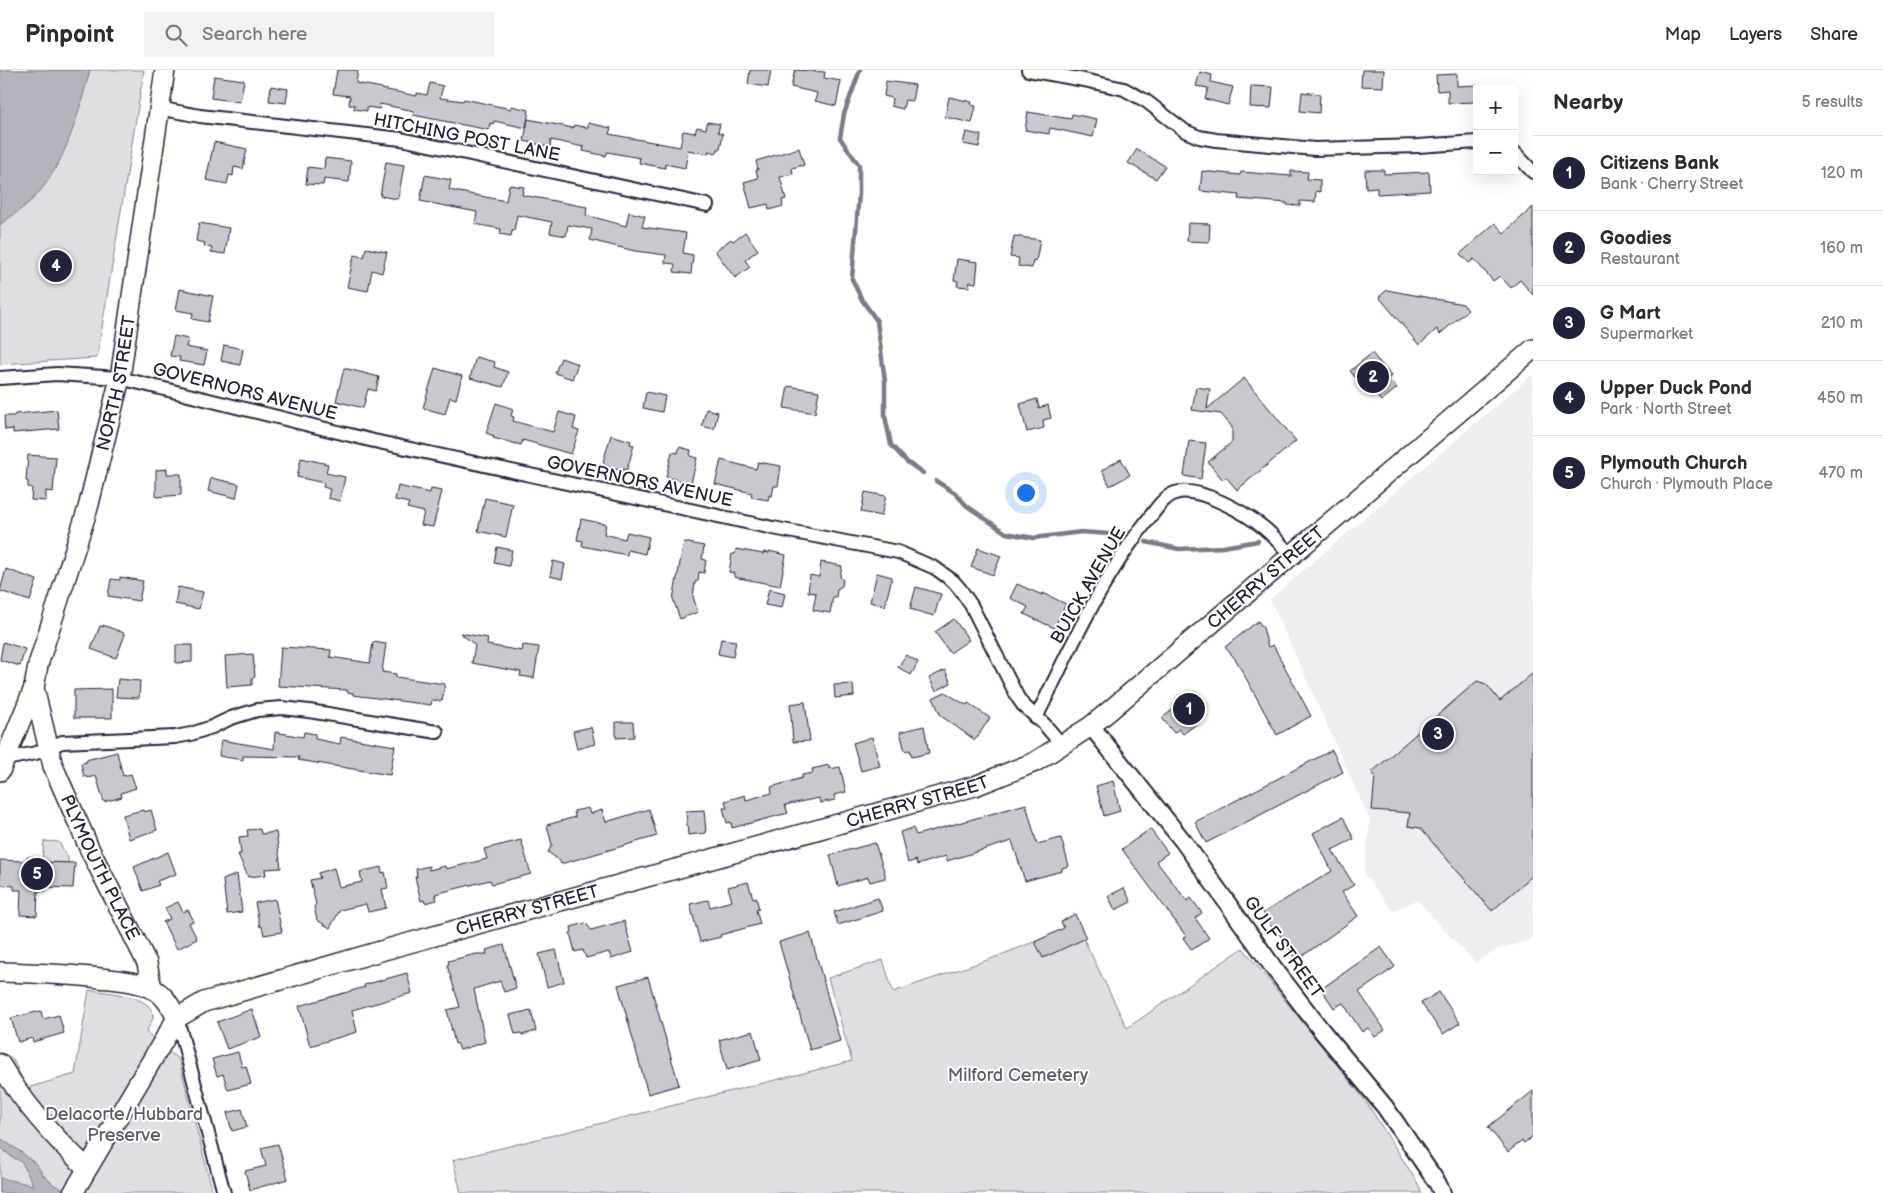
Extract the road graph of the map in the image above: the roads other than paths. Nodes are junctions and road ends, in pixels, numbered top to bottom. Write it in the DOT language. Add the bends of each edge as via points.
graph roads {
  1 [pos="165,70"];
  2 [pos="1028,70"];
  3 [pos="158,108"];
  4 [pos="1473,142"];
  5 [pos="1518,156"];
  6 [pos="1533,172"];
  7 [pos="707,205"];
  8 [pos="1533,349"];
  9 [pos="0,378"];
  10 [pos="120,378"];
  11 [pos="1291,555"];
  12 [pos="34,688"];
  13 [pos="1036,718"];
  14 [pos="1091,726"];
  15 [pos="437,732"];
  16 [pos="1062,745"];
  17 [pos="48,747"];
  18 [pos="3,765"];
  19 [pos="0,972"];
  20 [pos="152,988"];
  21 [pos="176,1018"];
  22 [pos="0,1064"];
  23 [pos="87,1168"];
  24 [pos="75,1190"];
  25 [pos="224,1193"];
  26 [pos="1442,1193"];
  1 -- 3 [label="main road, NORTH STREET"];
  2 -- 4 [label="street" via="1124,89 1199,138 1315,149"];
  3 -- 7 [label="street, HITCHING POST LANE" via="200,116 401,139"];
  3 -- 10 [label="main road, NORTH STREET"];
  5 -- 6 [label="street"];
  8 -- 11 [label="main road, CHERRY STREET"];
  9 -- 10 [label="street, GOVERNORS AVENUE" via="56,374"];
  10 -- 12 [label="main road, NORTH STREET" via="88,508 38,665"];
  10 -- 13 [label="street, GOVERNORS AVENUE" via="374,441 912,557 944,574 960,589 1018,698"];
  11 -- 13 [label="street, BUICK AVENUE" via="1264,528 1232,507 1185,491 1174,493 1130,542 1080,629"];
  11 -- 14 [label="main road, CHERRY STREET"];
  12 -- 17 [label="main road, NORTH STREET"];
  12 -- 18 [label="main road, NORTH STREET"];
  13 -- 16 [label="street, GOVERNORS AVENUE"];
  14 -- 16 [label="main road, CHERRY STREET"];
  14 -- 26 [label="street, GULF STREET" via="1183,841 1322,1031 1385,1107"];
  15 -- 17 [label="street" via="282,708 257,710 175,737 62,742"];
  16 -- 21 [label="main road, CHERRY STREET" via="1035,762 974,786 318,968 204,1002"];
  17 -- 18 [label="street, NORTH STREET"];
  17 -- 20 [label="main road, PLYMOUTH PLACE" via="53,766 90,850 148,964"];
  19 -- 20 [label="main road" via="88,976"];
  20 -- 21 [label="main road" via="168,1001"];
  21 -- 23 [label="main road"];
  21 -- 25 [label="street"];
  22 -- 23 [label="main road" via="40,1118"];
  23 -- 24 [label="main road"];
}
